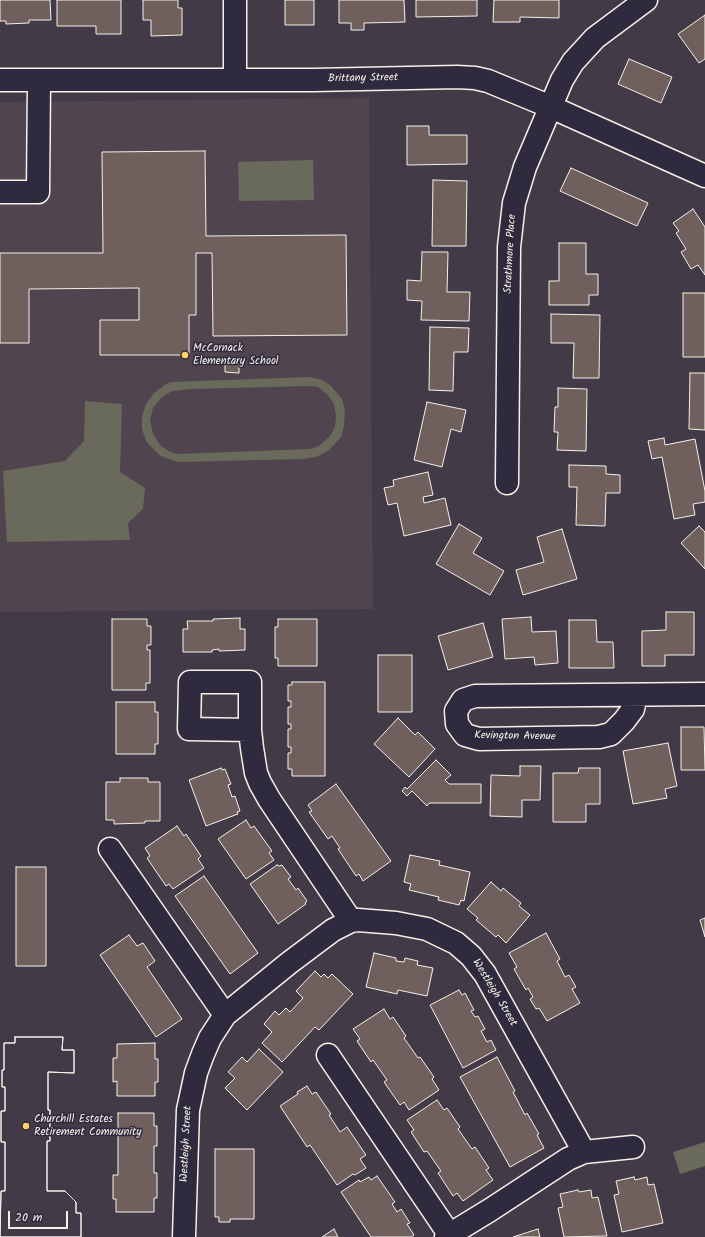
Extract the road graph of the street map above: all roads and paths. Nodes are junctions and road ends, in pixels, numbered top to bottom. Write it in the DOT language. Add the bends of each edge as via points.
graph roads {
  1 [pos="235,0"];
  2 [pos="646,0"];
  3 [pos="0,80"];
  4 [pos="39,80"];
  5 [pos="235,80"];
  6 [pos="551,107"];
  7 [pos="705,176"];
  8 [pos="0,192"];
  9 [pos="507,483"];
  10 [pos="705,694"];
  11 [pos="636,695"];
  12 [pos="250,730"];
  13 [pos="110,849"];
  14 [pos="351,920"];
  15 [pos="225,1015"];
  16 [pos="328,1055"];
  17 [pos="633,1147"];
  18 [pos="584,1152"];
  19 [pos="449,1236"];
  20 [pos="184,1237"];
  1 -- 5 [label="street"];
  2 -- 6 [label="street, Strathmore Place" via="584,48 569,68"];
  3 -- 4 [label="street, Brittany Street"];
  4 -- 5 [label="street, Brittany Street"];
  4 -- 8 [label="street" via="38,192"];
  5 -- 6 [label="street, Brittany Street" via="475,78"];
  6 -- 7 [label="street, Brittany Street"];
  6 -- 9 [label="street, Strathmore Place" via="525,167 514,203 509,247"];
  10 -- 11 [label="street, Kevington Avenue"];
  11 -- 11 [label="street, Kevington Avenue" via="633,709 624,721 611,734 599,737 479,739 465,735 457,724 456,711 463,700 475,696"];
  12 -- 14 [label="street" via="253,761 262,787"];
  13 -- 15 [label="street"];
  14 -- 15 [label="street, Westleigh Street" via="333,930 289,963"];
  14 -- 18 [label="street, Westleigh Street" via="427,929 456,943 471,956 485,974"];
  15 -- 20 [label="street, Westleigh Street" via="203,1054 189,1104"];
  16 -- 19 [label="street"];
  17 -- 18 [label="street"];
  18 -- 19 [label="street" via="568,1159"];
}
